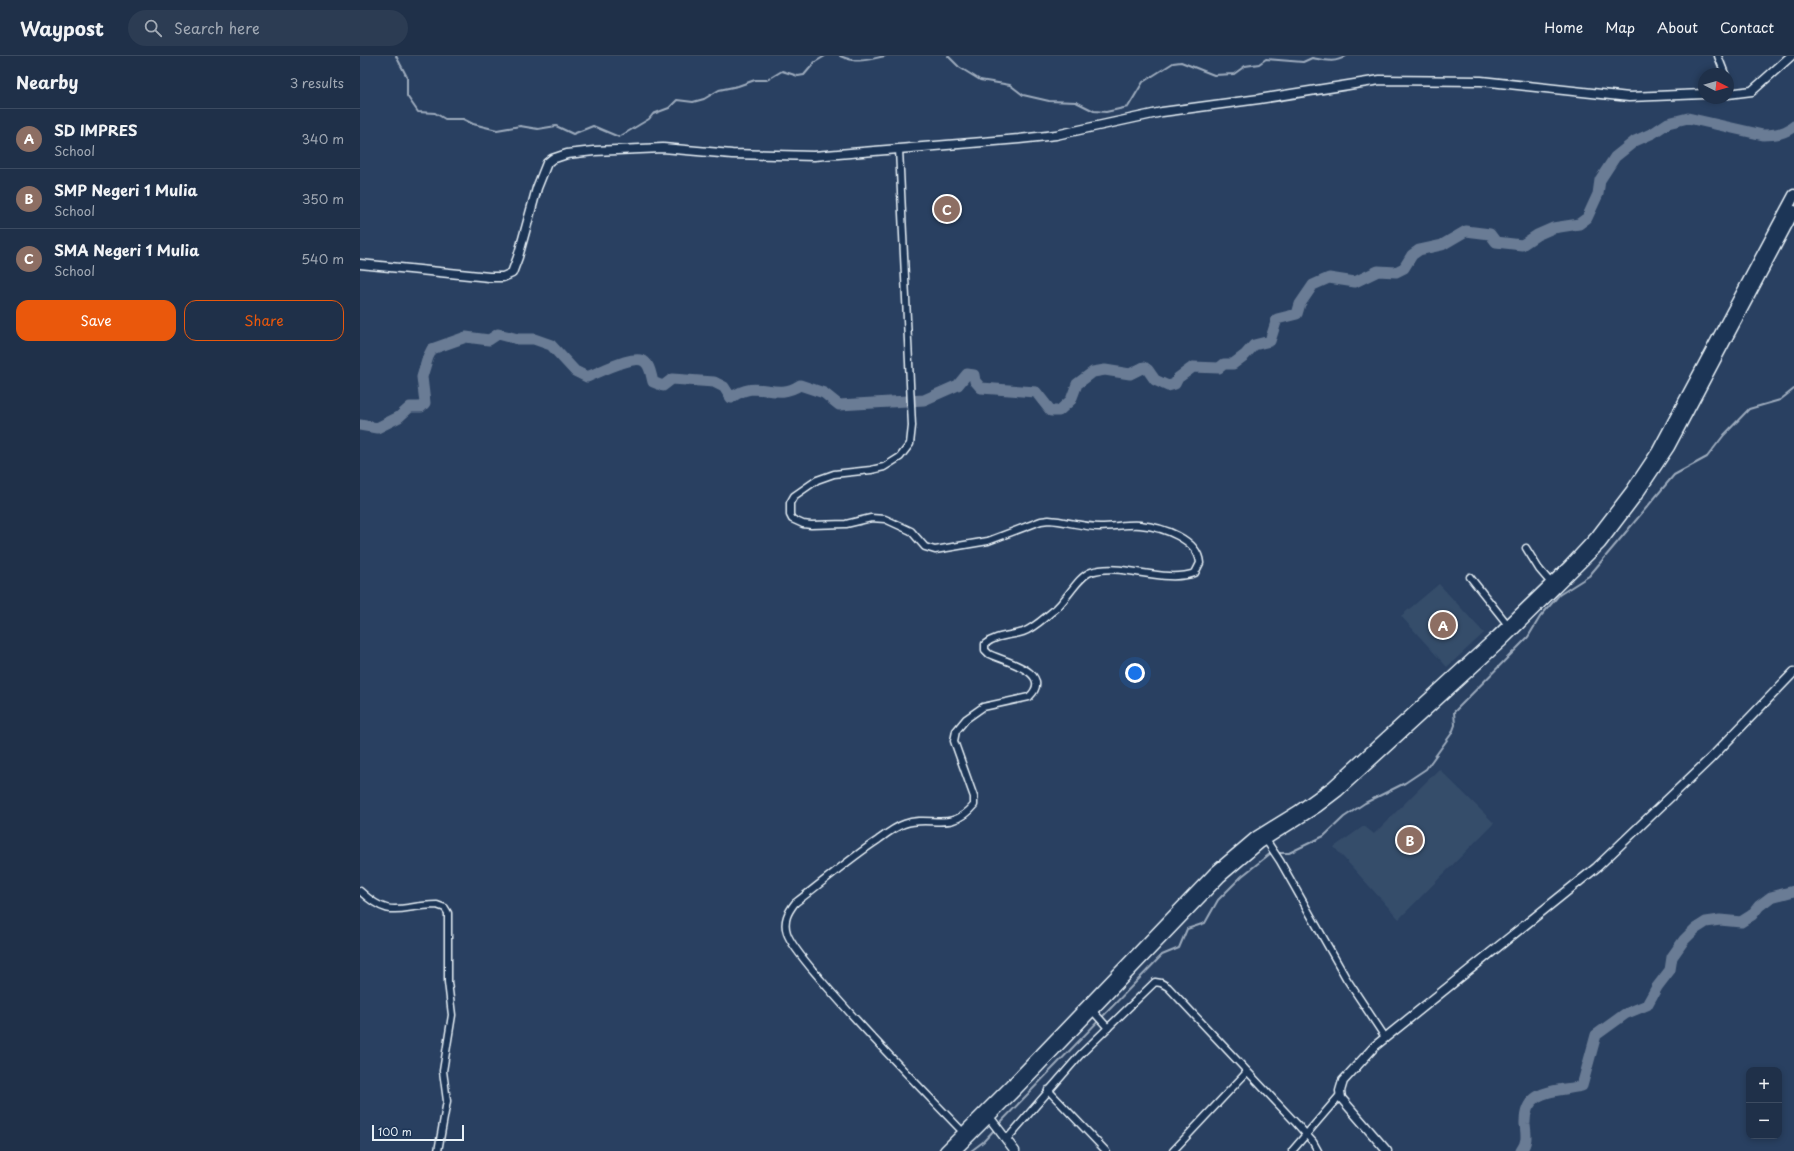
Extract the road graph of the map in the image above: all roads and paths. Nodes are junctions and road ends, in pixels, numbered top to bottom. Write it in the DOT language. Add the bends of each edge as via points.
graph roads {
  1 [pos="1718,56"];
  2 [pos="1792,56"];
  3 [pos="1782,60"];
  4 [pos="1723,68"];
  5 [pos="1734,93"];
  6 [pos="1698,94"];
  7 [pos="899,148"];
  8 [pos="1794,195"];
  9 [pos="1794,211"];
  10 [pos="360,264"];
  11 [pos="1686,406"];
  12 [pos="1597,542"];
  13 [pos="1526,548"];
  14 [pos="1470,577"];
  15 [pos="1551,583"];
  16 [pos="1508,625"];
  17 [pos="1497,640"];
  18 [pos="1794,672"];
  19 [pos="1266,840"];
  20 [pos="360,891"];
  21 [pos="1091,1009"];
  22 [pos="1108,1028"];
  23 [pos="1386,1037"];
  24 [pos="1247,1072"];
  25 [pos="1048,1090"];
  26 [pos="1340,1095"];
  27 [pos="988,1116"];
  28 [pos="963,1132"];
  29 [pos="1307,1135"];
  30 [pos="1004,1136"];
  31 [pos="438,1151"];
  32 [pos="945,1151"];
  33 [pos="955,1151"];
  34 [pos="1015,1151"];
  35 [pos="1106,1151"];
  36 [pos="1173,1151"];
  37 [pos="1292,1151"];
  38 [pos="1318,1151"];
  39 [pos="1387,1151"];
  1 -- 4 [label="street"];
  2 -- 3 [label="street"];
  3 -- 5 [label="street" via="1752,91"];
  6 -- 7 [label="street" via="1628,97 1481,81 1380,80 1162,112 1056,135"];
  7 -- 10 [label="street" via="814,156 732,154 663,148 567,154 547,163 537,188 518,257 512,273 508,276 489,277"];
  7 -- 28 [label="street" via="912,412 910,444 900,457 884,467 834,474 817,480 794,496 790,503 792,519 811,525 846,524 871,518 885,519 911,532 925,546 935,550 988,541 1049,520 1100,527 1140,525 1168,532 1192,546 1197,551 1200,563 1195,573 1183,576 1119,571 1091,572 1080,580 1060,606 1029,629 995,638 985,644 985,650 989,654 1031,672 1036,687 1029,697 991,704 975,712 956,731 954,741 974,797 974,805 966,814 953,820 913,822 894,829 796,903 787,915 785,926 788,938 810,967 846,1010"];
  8 -- 11 [label="highway"];
  9 -- 11 [label="highway"];
  11 -- 12 [label="highway"];
  12 -- 15 [label="highway"];
  12 -- 17 [label="highway" via="1585,561"];
  13 -- 15 [label="street"];
  14 -- 16 [label="street"];
  15 -- 16 [label="highway"];
  16 -- 17 [label="highway"];
  17 -- 19 [label="highway" via="1333,786"];
  18 -- 23 [label="street" via="1711,758 1597,867"];
  19 -- 21 [label="highway" via="1236,852 1215,872"];
  19 -- 23 [label="street" via="1346,978"];
  20 -- 31 [label="street" via="373,903 385,909 437,905 445,908 448,913 448,982 452,1015 443,1072 447,1101"];
  21 -- 22 [label="street"];
  21 -- 27 [label="highway"];
  22 -- 24 [label="street" via="1152,983 1162,983"];
  22 -- 25 [label="street"];
  23 -- 26 [label="street" via="1362,1058 1346,1077"];
  24 -- 29 [label="street"];
  24 -- 36 [label="street"];
  25 -- 30 [label="street"];
  25 -- 35 [label="street"];
  26 -- 29 [label="street"];
  26 -- 39 [label="street"];
  27 -- 28 [label="highway"];
  27 -- 30 [label="street"];
  27 -- 33 [label="highway"];
  28 -- 32 [label="highway"];
  29 -- 37 [label="street"];
  29 -- 38 [label="street"];
  30 -- 34 [label="street"];
}
